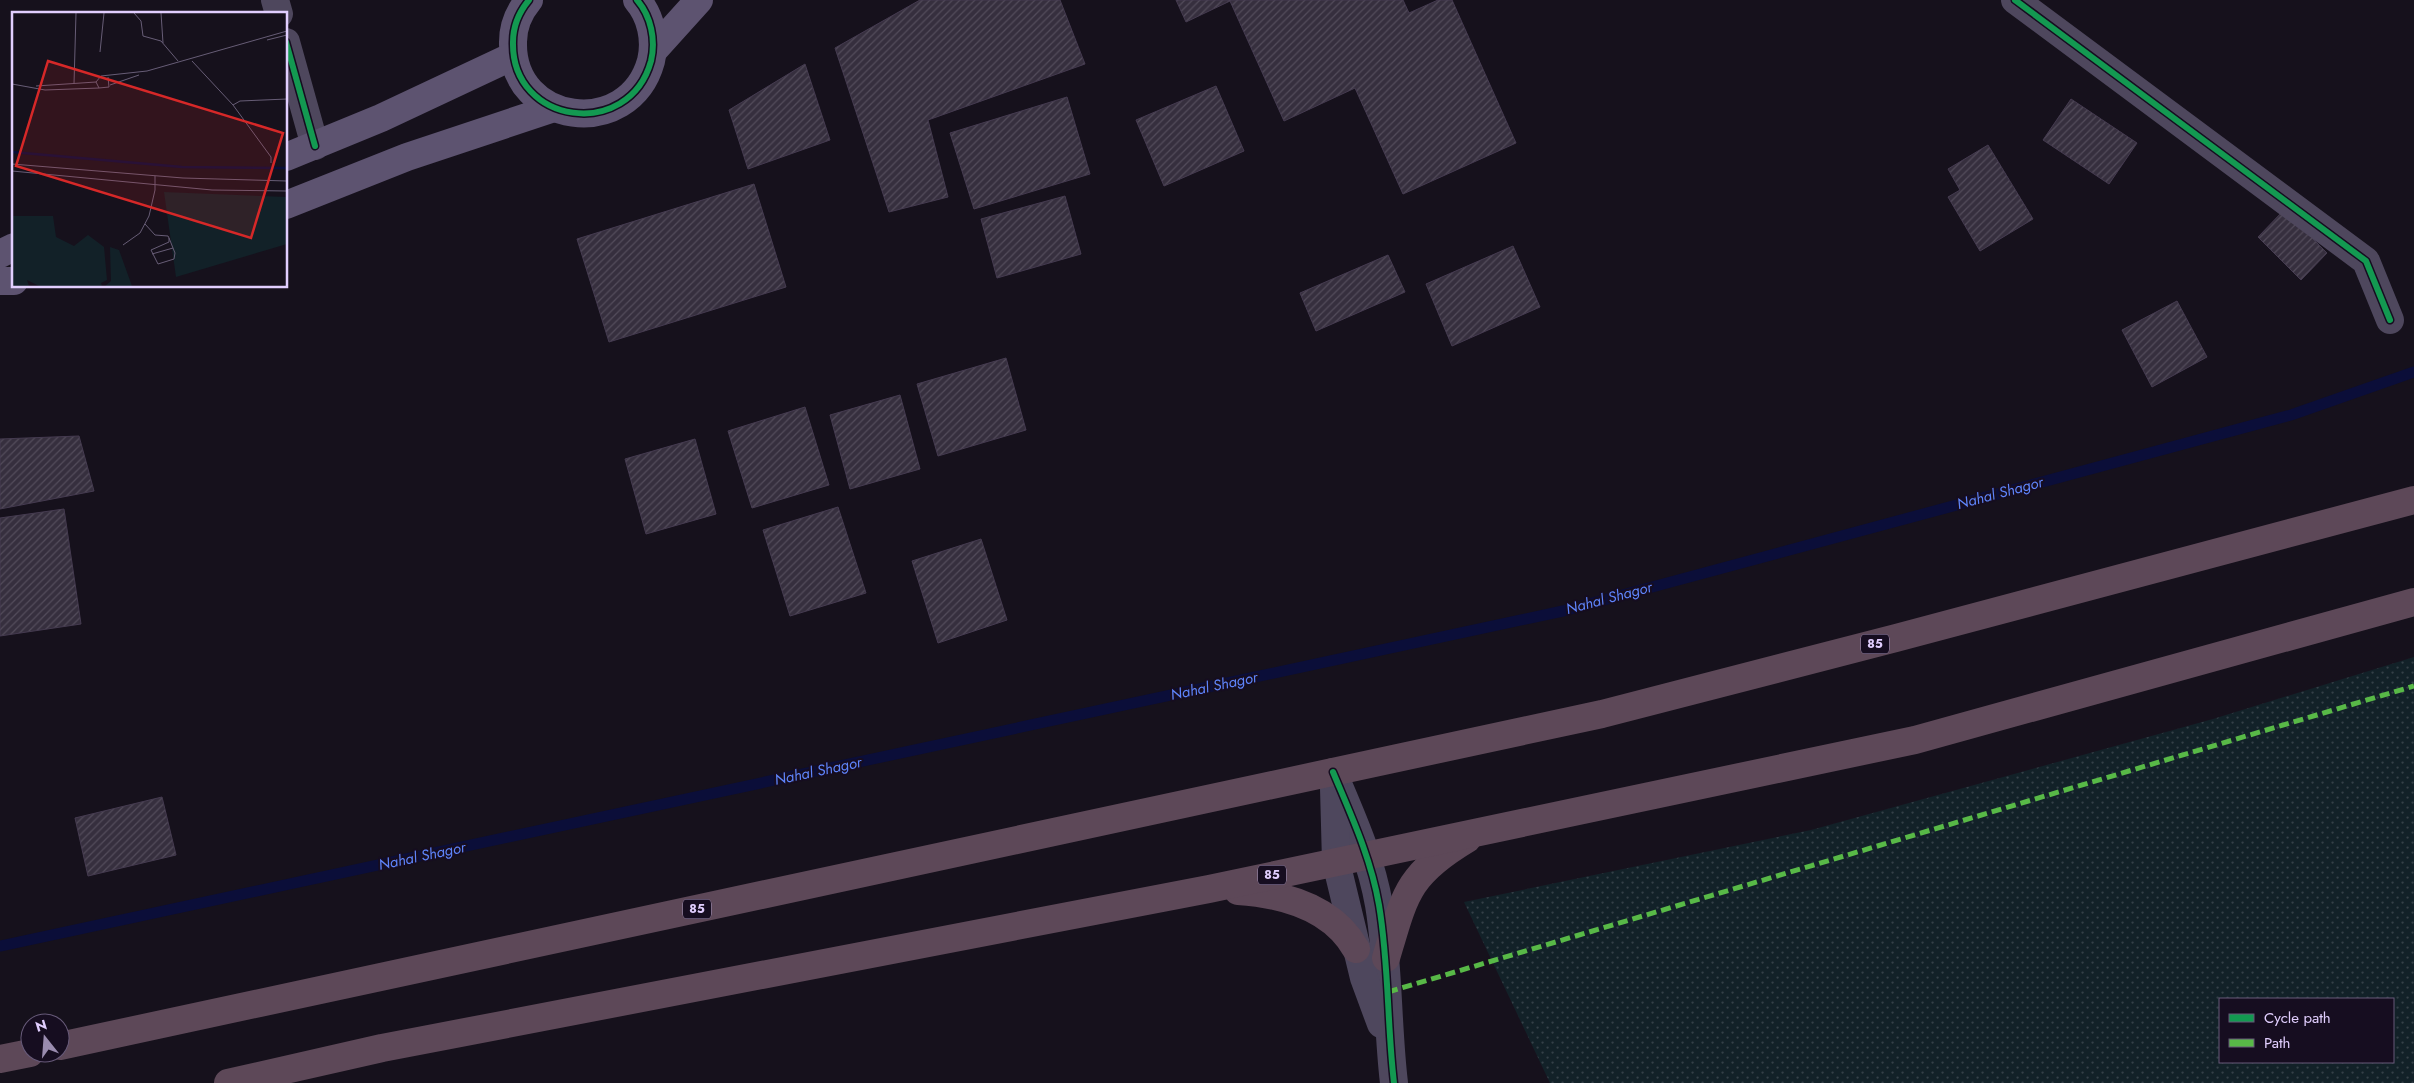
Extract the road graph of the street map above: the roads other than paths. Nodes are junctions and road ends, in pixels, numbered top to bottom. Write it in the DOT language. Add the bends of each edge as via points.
graph roads {
  1 [pos="529,0"];
  2 [pos="637,0"];
  3 [pos="698,0"];
  4 [pos="2015,0"];
  5 [pos="288,49"];
  6 [pos="653,51"];
  7 [pos="513,56"];
  8 [pos="554,108"];
  9 [pos="315,146"];
  10 [pos="288,156"];
  11 [pos="288,204"];
  12 [pos="12,248"];
  13 [pos="0,254"];
  14 [pos="2390,320"];
  15 [pos="2414,500"];
  16 [pos="2414,602"];
  17 [pos="1333,772"];
  18 [pos="1480,832"];
  19 [pos="1368,855"];
  20 [pos="1336,862"];
  21 [pos="1209,889"];
  22 [pos="1356,949"];
  23 [pos="1386,958"];
  24 [pos="70,1044"];
  25 [pos="1390,1046"];
  26 [pos="20,1055"];
  27 [pos="0,1059"];
  28 [pos="228,1083"];
  29 [pos="1394,1083"];
  1 -- 7 [label="street" via="513,32"];
  2 -- 6 [label="street" via="644,8 652,29"];
  3 -- 6 [label="street"];
  4 -- 14 [label="street" via="2366,261"];
  5 -- 9 [label="street"];
  6 -- 8 [label="street" via="647,73 618,105 597,113 575,114"];
  7 -- 8 [label="street" via="521,79 535,96"];
  7 -- 9 [label="street"];
  8 -- 11 [label="street" via="407,157"];
  9 -- 10 [label="street"];
  12 -- 13 [label="street"];
  15 -- 17 [label="highway, 85" via="1602,714"];
  16 -- 18 [label="highway, 85" via="1915,740"];
  17 -- 19 [label="street"];
  17 -- 20 [label="street"];
  17 -- 24 [label="highway, 85"];
  18 -- 19 [label="highway, 85"];
  18 -- 23 [label="highway" via="1450,849 1414,881 1402,902"];
  19 -- 20 [label="highway, 85"];
  19 -- 23 [label="street"];
  20 -- 21 [label="highway, 85"];
  20 -- 22 [label="street"];
  21 -- 22 [label="highway" via="1282,896 1301,903 1336,925"];
  21 -- 28 [label="highway, 85" via="382,1048"];
  22 -- 25 [label="street"];
  23 -- 25 [label="street"];
  25 -- 29 [label="street"];
  26 -- 27 [label="highway"];
}
